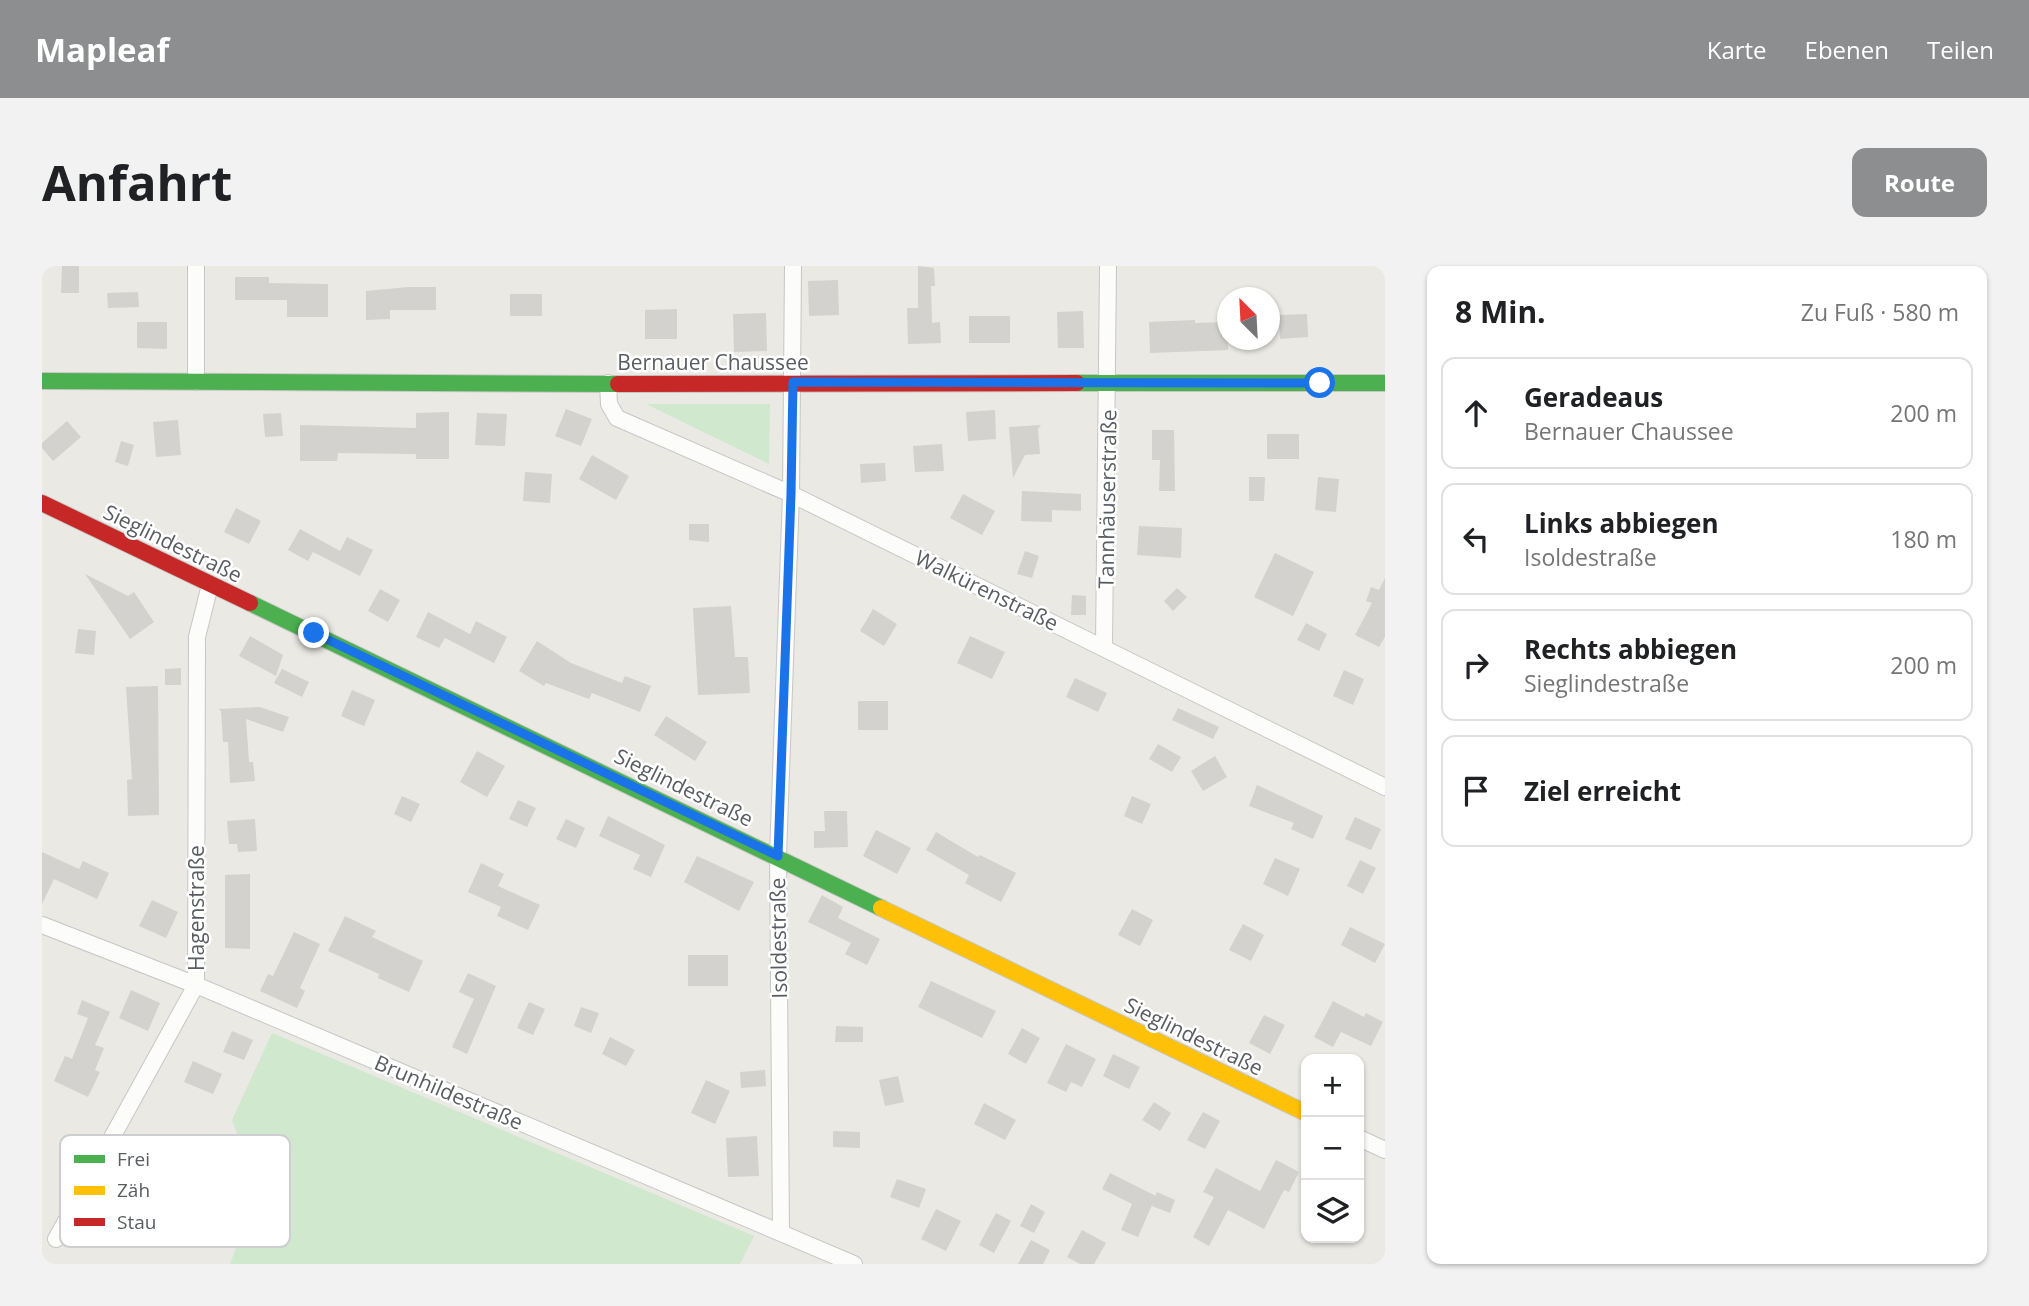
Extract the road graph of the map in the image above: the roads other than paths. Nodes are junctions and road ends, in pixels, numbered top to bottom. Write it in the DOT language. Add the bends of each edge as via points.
graph roads {
  1 [pos="196,266"];
  2 [pos="793,266"];
  3 [pos="1108,266"];
  4 [pos="42,381"];
  5 [pos="196,382"];
  6 [pos="793,382"];
  7 [pos="608,383"];
  8 [pos="1385,383"];
  9 [pos="1109,384"];
  10 [pos="791,494"];
  11 [pos="42,503"];
  12 [pos="210,585"];
  13 [pos="1104,647"];
  14 [pos="1385,787"];
  15 [pos="778,856"];
  16 [pos="42,925"];
  17 [pos="196,985"];
  18 [pos="1301,1111"];
  19 [pos="113,1135"];
  20 [pos="1364,1140"];
  21 [pos="1385,1150"];
  22 [pos="60,1232"];
  23 [pos="781,1233"];
  24 [pos="56,1239"];
  25 [pos="854,1264"];
  1 -- 5 [label="street"];
  2 -- 6 [label="street, Isoldestraße"];
  3 -- 9 [label="street, Tannhäuserstraße"];
  4 -- 5 [label="street, Bernauer Chaussee"];
  5 -- 7 [label="street, Bernauer Chaussee"];
  6 -- 7 [label="street, Bernauer Chaussee"];
  6 -- 9 [label="street, Bernauer Chaussee"];
  6 -- 10 [label="street, Isoldestraße"];
  7 -- 10 [label="street, Walkürenstraße" via="609,404 617,418"];
  8 -- 9 [label="street, Bernauer Chaussee"];
  9 -- 13 [label="street, Tannhäuserstraße"];
  10 -- 13 [label="street, Walkürenstraße"];
  10 -- 15 [label="street, Isoldestraße"];
  11 -- 12 [label="street, Sieglindestraße"];
  12 -- 15 [label="street, Sieglindestraße"];
  12 -- 17 [label="street, Hagenstraße" via="197,637"];
  13 -- 14 [label="street, Walkürenstraße"];
  15 -- 18 [label="street, Sieglindestraße"];
  15 -- 23 [label="street, Isoldestraße"];
  16 -- 17 [label="street, Brunhildestraße"];
  17 -- 19 [label="street, Hagenstraße"];
  17 -- 23 [label="street, Brunhildestraße"];
  20 -- 21 [label="street"];
  22 -- 24 [label="street, Hagenstraße"];
  23 -- 25 [label="street, Brunhildestraße"];
}
